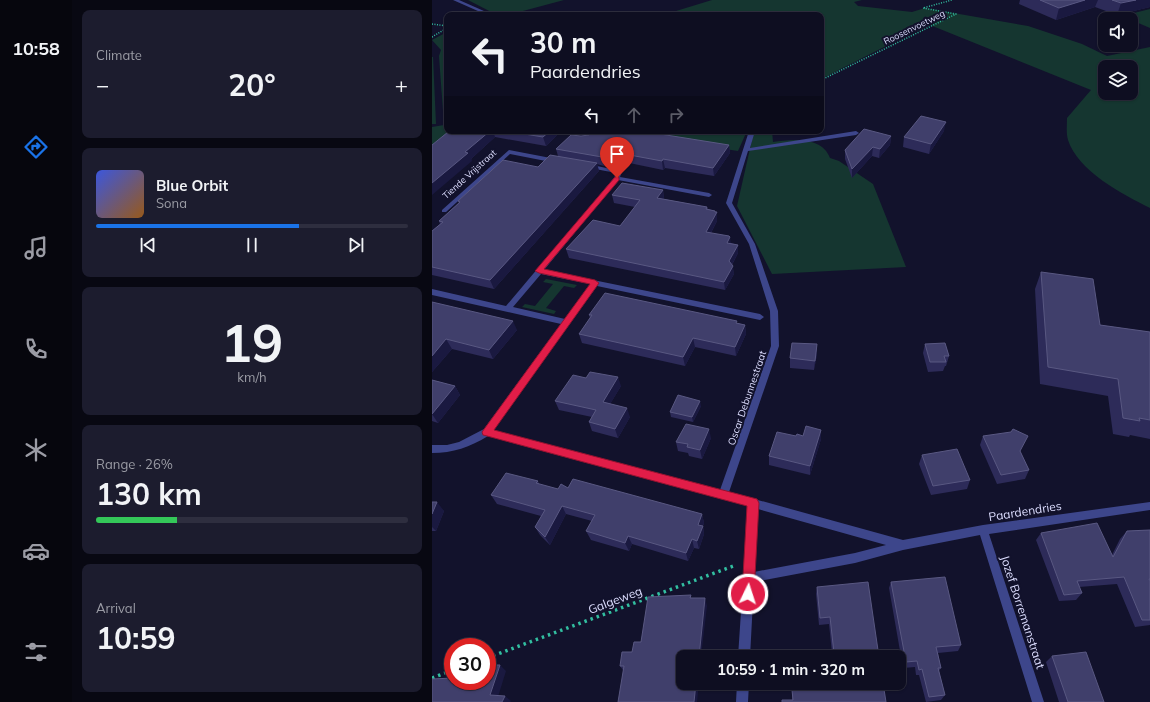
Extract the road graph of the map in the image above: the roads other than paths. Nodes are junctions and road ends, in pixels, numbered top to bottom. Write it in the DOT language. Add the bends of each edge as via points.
graph roads {
  1 [pos="455,0"];
  2 [pos="484,12"];
  3 [pos="856,133"];
  4 [pos="751,134"];
  5 [pos="745,150"];
  6 [pos="560,161"];
  7 [pos="582,165"];
  8 [pos="617,178"];
  9 [pos="709,195"];
  10 [pos="444,211"];
  11 [pos="539,271"];
  12 [pos="595,283"];
  13 [pos="432,292"];
  14 [pos="508,308"];
  15 [pos="760,317"];
  16 [pos="566,322"];
  17 [pos="487,432"];
  18 [pos="432,449"];
  19 [pos="724,495"];
  20 [pos="753,503"];
  21 [pos="1150,506"];
  22 [pos="983,530"];
  23 [pos="903,545"];
  24 [pos="749,578"];
  25 [pos="744,650"];
  26 [pos="743,690"];
  27 [pos="742,702"];
  28 [pos="1038,702"];
  1 -- 2 [label="street"];
  3 -- 5 [label="street"];
  4 -- 5 [label="street, Oscar Debunnestraat"];
  5 -- 19 [label="street, Oscar Debunnestraat" via="729,203 752,244 774,311 775,346"];
  6 -- 10 [label="street, Tiende Vrijstraat" via="509,152"];
  7 -- 8 [label="street" via="619,172"];
  8 -- 9 [label="street"];
  8 -- 11 [label="street"];
  11 -- 12 [label="street"];
  11 -- 14 [label="street"];
  12 -- 15 [label="street"];
  12 -- 16 [label="street"];
  13 -- 14 [label="street"];
  14 -- 16 [label="street"];
  16 -- 17 [label="street"];
  17 -- 18 [label="street" via="467,444 446,450"];
  17 -- 19 [label="street, Paardendries"];
  19 -- 20 [label="street, Paardendries"];
  20 -- 23 [label="street, Paardendries"];
  20 -- 24 [label="street"];
  21 -- 22 [label="street, Paardendries"];
  22 -- 23 [label="street, Paardendries"];
  22 -- 28 [label="street, Jozef Borremanstraat"];
  23 -- 24 [label="street, Paardendries" via="855,558"];
  24 -- 25 [label="street"];
  26 -- 27 [label="street"];
}
